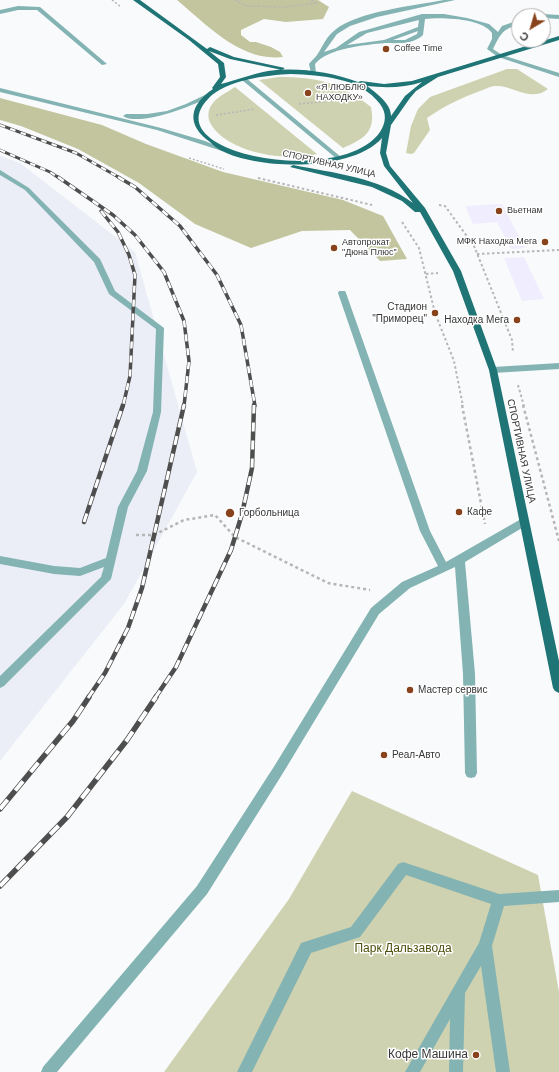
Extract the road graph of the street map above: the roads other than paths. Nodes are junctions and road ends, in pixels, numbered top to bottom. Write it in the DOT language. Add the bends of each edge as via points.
graph roads {
  1 [pos="136,0"];
  2 [pos="452,0"];
  3 [pos="0,12"];
  4 [pos="422,16"];
  5 [pos="511,25"];
  6 [pos="420,28"];
  7 [pos="496,36"];
  8 [pos="559,38"];
  9 [pos="191,39"];
  10 [pos="383,42"];
  11 [pos="337,49"];
  12 [pos="500,56"];
  13 [pos="318,58"];
  14 [pos="104,64"];
  15 [pos="314,73"];
  16 [pos="559,75"];
  17 [pos="436,76"];
  18 [pos="341,78"];
  19 [pos="244,79"];
  20 [pos="0,90"];
  21 [pos="207,96"];
  22 [pos="90,111"];
  23 [pos="388,126"];
  24 [pos="224,150"];
  25 [pos="339,158"];
  26 [pos="253,159"];
  27 [pos="0,172"];
  28 [pos="433,228"];
  29 [pos="342,293"];
  30 [pos="559,366"];
  31 [pos="492,370"];
  32 [pos="524,522"];
  33 [pos="0,560"];
  34 [pos="460,560"];
  35 [pos="110,561"];
  36 [pos="444,568"];
  37 [pos="0,683"];
  38 [pos="559,688"];
  39 [pos="471,773"];
  40 [pos="559,896"];
  41 [pos="499,900"];
  42 [pos="484,946"];
  43 [pos="458,991"];
  44 [pos="48,1072"];
  45 [pos="244,1072"];
  46 [pos="412,1072"];
  47 [pos="456,1072"];
  48 [pos="503,1072"];
  1 -- 9 [label="main road"];
  2 -- 13 [label="street" via="366,18 350,24 327,41"];
  3 -- 14 [label="street" via="18,8 38,8"];
  4 -- 6 [label="street"];
  4 -- 7 [label="street" via="445,15 471,20 491,27"];
  4 -- 11 [label="street" via="360,34"];
  5 -- 7 [label="street" via="504,27"];
  6 -- 10 [label="street"];
  6 -- 10 [label="street" via="420,35 411,41"];
  7 -- 12 [label="street" via="490,49"];
  8 -- 12 [label="main road, СПОРТИВНАЯ УЛИЦА"];
  9 -- 15 [label="main road" via="232,58"];
  9 -- 21 [label="main road" via="221,63 223,70 219,84"];
  10 -- 11 [label="street"];
  11 -- 13 [label="street"];
  12 -- 16 [label="street"];
  12 -- 17 [label="main road, СПОРТИВНАЯ УЛИЦА"];
  13 -- 15 [label="street" via="312,64"];
  15 -- 18 [label="main road"];
  15 -- 19 [label="main road" via="268,73"];
  17 -- 18 [label="main road, СПОРТИВНАЯ УЛИЦА" via="413,83 384,86"];
  17 -- 23 [label="main road, СПОРТИВНАЯ УЛИЦА" via="407,97"];
  18 -- 23 [label="main road" via="364,87 375,95 388,112"];
  19 -- 21 [label="main road" via="222,86"];
  19 -- 25 [label="street"];
  20 -- 22 [label="street"];
  21 -- 22 [label="street" via="169,112 151,115 114,115"];
  21 -- 24 [label="main road" via="198,107 196,122 204,136"];
  22 -- 24 [label="street" via="174,133"];
  23 -- 25 [label="main road" via="379,138 364,149"];
  23 -- 28 [label="main road, СПОРТИВНАЯ УЛИЦА" via="383,153 387,166 421,208"];
  24 -- 26 [label="main road"];
  25 -- 26 [label="main road" via="284,163"];
  26 -- 28 [label="main road, СПОРТИВНАЯ УЛИЦА" via="374,185 410,203"];
  27 -- 35 [label="street" via="27,189 97,261 112,292 160,328 157,412 142,471 123,507"];
  28 -- 31 [label="main road, СПОРТИВНАЯ УЛИЦА" via="457,271"];
  29 -- 36 [label="street" via="425,532"];
  30 -- 31 [label="street"];
  31 -- 32 [label="main road, СПОРТИВНАЯ УЛИЦА"];
  32 -- 34 [label="street"];
  32 -- 38 [label="main road, СПОРТИВНАЯ УЛИЦА"];
  33 -- 35 [label="street" via="80,572"];
  34 -- 36 [label="street"];
  34 -- 39 [label="street" via="469,674"];
  35 -- 37 [label="street" via="106,579"];
  36 -- 44 [label="street" via="406,585 376,611 202,890"];
  40 -- 41 [label="street"];
  41 -- 42 [label="street"];
  41 -- 45 [label="street" via="403,868 355,932 306,948"];
  42 -- 43 [label="street"];
  42 -- 48 [label="street"];
  43 -- 46 [label="street"];
  43 -- 47 [label="street"];
}
